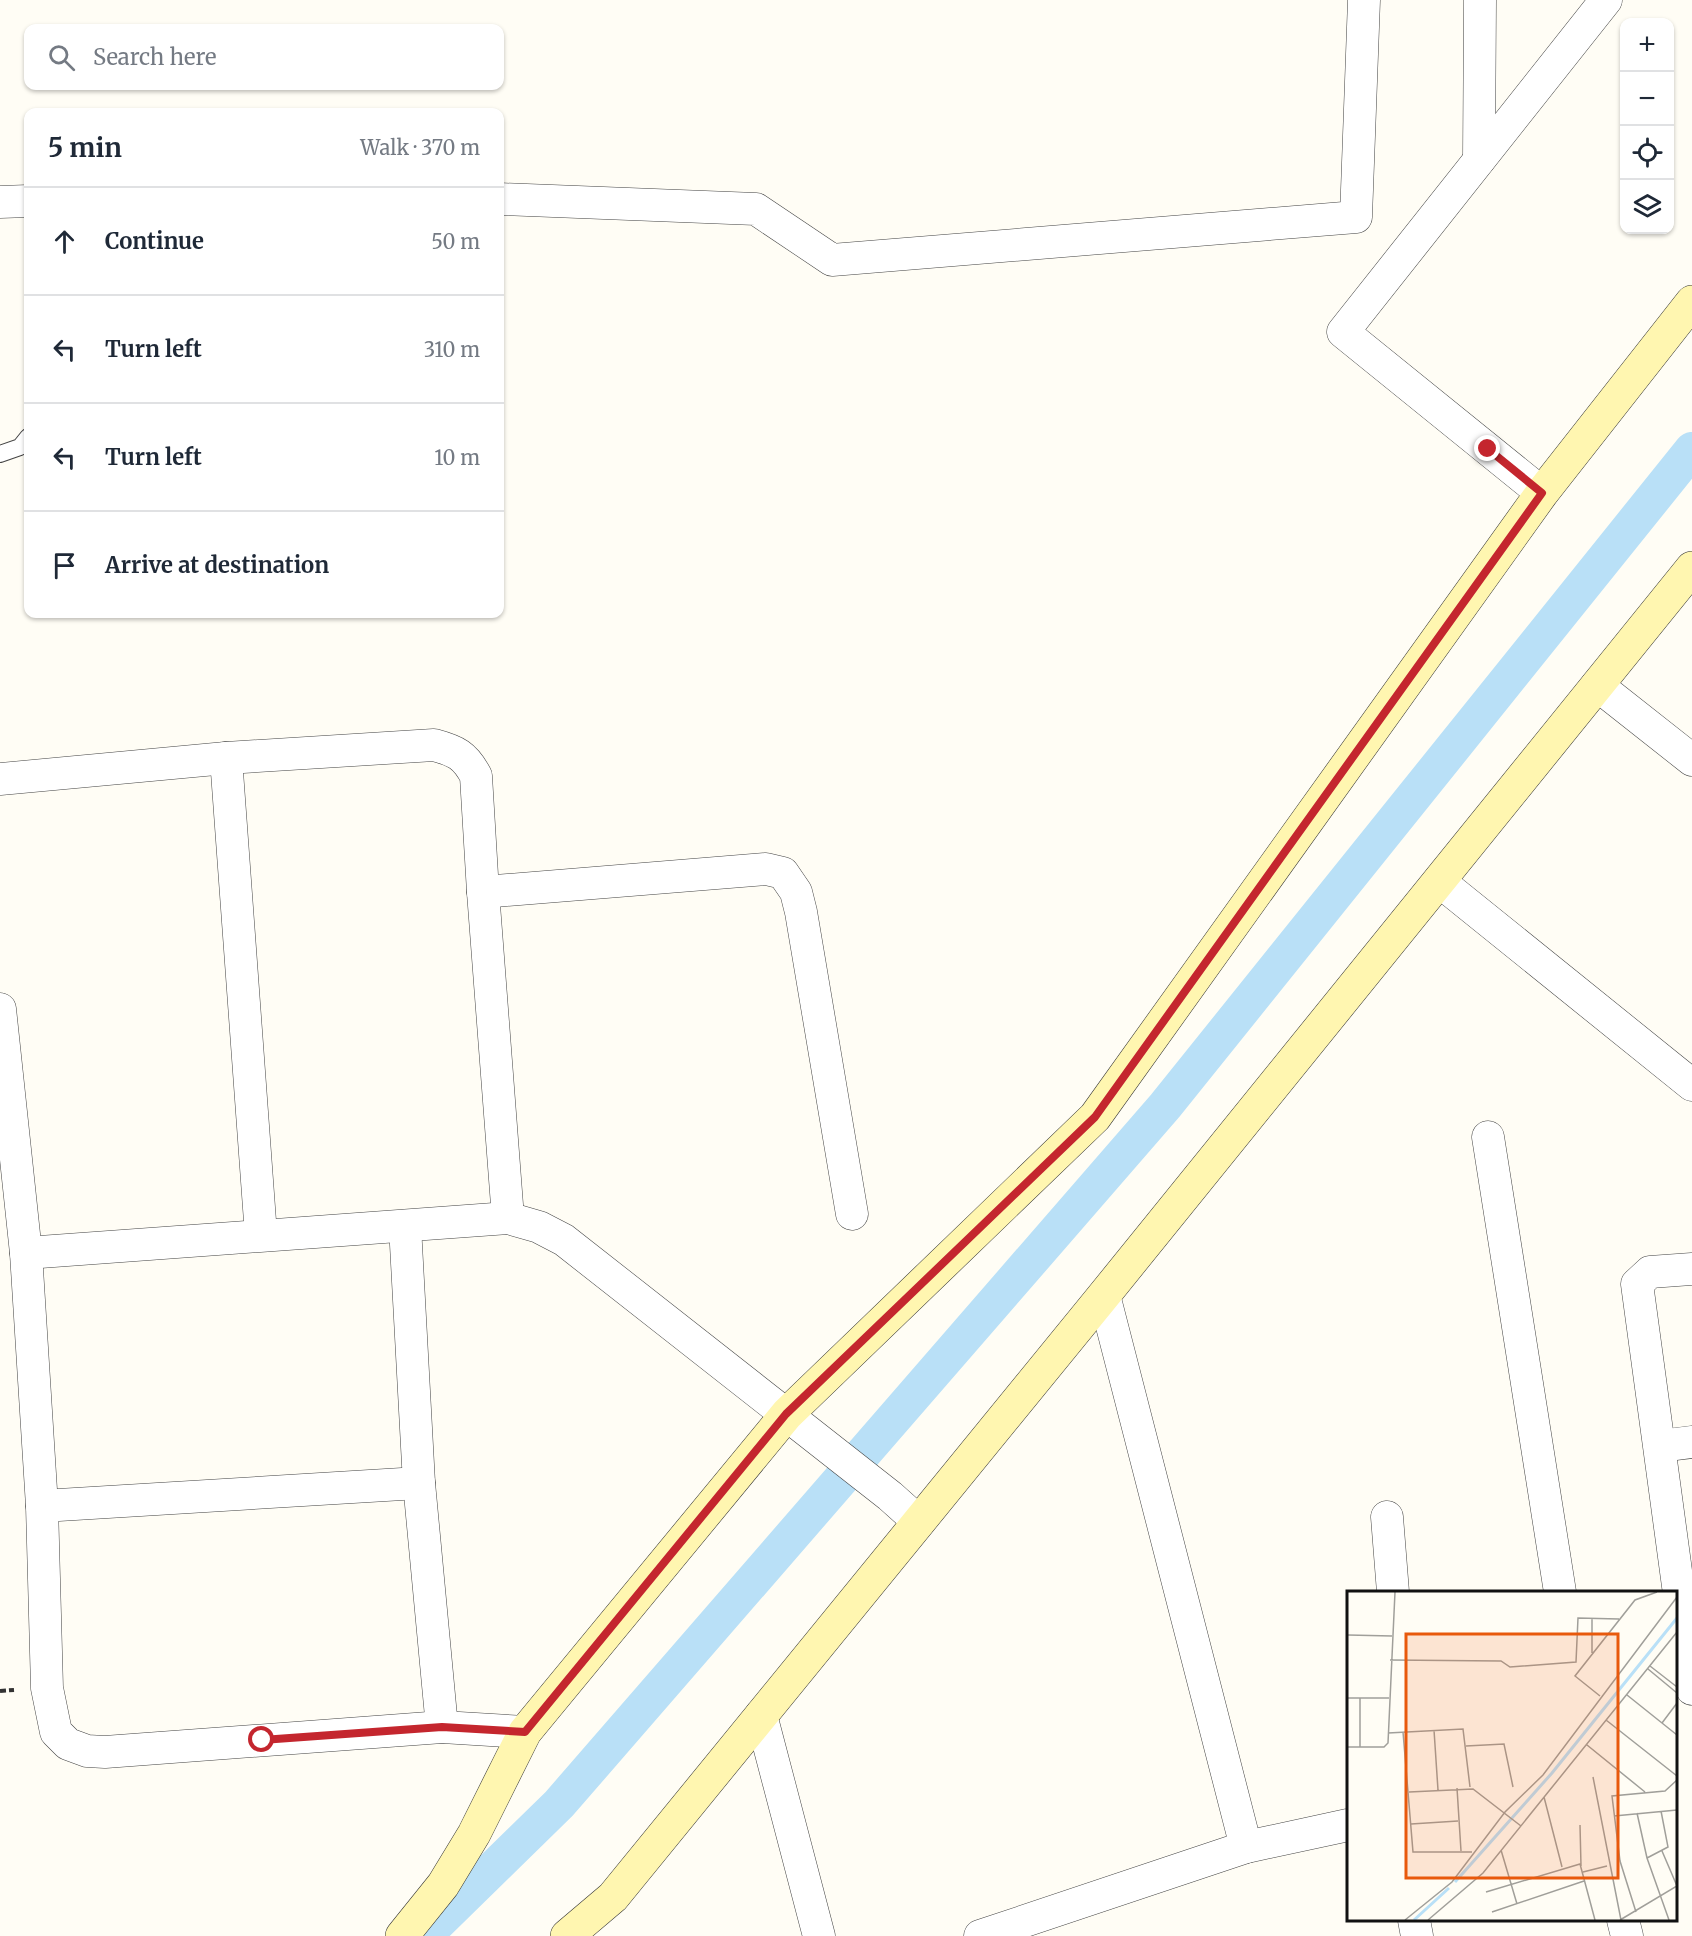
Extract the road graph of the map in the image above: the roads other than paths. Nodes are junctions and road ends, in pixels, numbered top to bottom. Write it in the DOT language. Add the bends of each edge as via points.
graph roads {
  1 [pos="1364,0"];
  2 [pos="1480,0"];
  3 [pos="1606,0"];
  4 [pos="1479,160"];
  5 [pos="504,199"];
  6 [pos="24,201"];
  7 [pos="0,202"];
  8 [pos="1692,302"];
  9 [pos="24,442"];
  10 [pos="0,454"];
  11 [pos="1542,493"];
  12 [pos="1692,568"];
  13 [pos="1597,685"];
  14 [pos="226,758"];
  15 [pos="1692,760"];
  16 [pos="0,779"];
  17 [pos="1439,881"];
  18 [pos="483,892"];
  19 [pos="0,1009"];
  20 [pos="1692,1085"];
  21 [pos="1488,1137"];
  22 [pos="852,1214"];
  23 [pos="508,1218"];
  24 [pos="405,1226"];
  25 [pos="261,1235"];
  26 [pos="26,1253"];
  27 [pos="1692,1269"];
  28 [pos="1104,1295"];
  29 [pos="786,1414"];
  30 [pos="1692,1442"];
  31 [pos="1660,1446"];
  32 [pos="419,1482"];
  33 [pos="42,1506"];
  34 [pos="1387,1517"];
  35 [pos="919,1522"];
  36 [pos="1393,1591"];
  37 [pos="1560,1591"];
  38 [pos="1692,1689"];
  39 [pos="761,1715"];
  40 [pos="442,1727"];
  41 [pos="525,1732"];
  42 [pos="1347,1824"];
  43 [pos="1245,1847"];
  44 [pos="1414,1921"];
  45 [pos="1623,1921"];
  46 [pos="402,1936"];
  47 [pos="567,1936"];
  48 [pos="819,1936"];
  49 [pos="980,1936"];
  50 [pos="1417,1936"];
  51 [pos="1627,1936"];
  1 -- 5 [label="street" via="1356,217 832,260 756,209"];
  2 -- 4 [label="street"];
  3 -- 4 [label="street"];
  4 -- 11 [label="street" via="1343,332"];
  6 -- 7 [label="street"];
  8 -- 11 [label="street"];
  9 -- 10 [label="lane"];
  11 -- 29 [label="street" via="1095,1117"];
  12 -- 13 [label="street"];
  13 -- 15 [label="street"];
  13 -- 17 [label="street"];
  14 -- 16 [label="street"];
  14 -- 18 [label="street" via="434,745 453,750 468,760 476,776"];
  14 -- 25 [label="street"];
  17 -- 20 [label="street"];
  17 -- 28 [label="street"];
  18 -- 22 [label="street" via="765,869 783,873 796,892 801,912"];
  18 -- 23 [label="street"];
  19 -- 26 [label="street"];
  21 -- 37 [label="street"];
  23 -- 24 [label="street"];
  23 -- 29 [label="street" via="564,1240"];
  24 -- 25 [label="street"];
  24 -- 32 [label="street"];
  25 -- 26 [label="street"];
  26 -- 33 [label="street"];
  27 -- 31 [label="street" via="1650,1272 1637,1284"];
  28 -- 35 [label="street"];
  28 -- 43 [label="street"];
  29 -- 35 [label="street"];
  29 -- 41 [label="street"];
  30 -- 31 [label="street"];
  31 -- 38 [label="street"];
  32 -- 33 [label="street"];
  32 -- 40 [label="street"];
  33 -- 40 [label="street" via="47,1688 56,1732 68,1744 105,1752"];
  34 -- 36 [label="street"];
  35 -- 39 [label="street"];
  39 -- 47 [label="street" via="613,1897"];
  39 -- 48 [label="street"];
  40 -- 41 [label="street"];
  41 -- 46 [label="street" via="468,1844 443,1884"];
  42 -- 43 [label="street"];
  43 -- 49 [label="street"];
  44 -- 50 [label="street"];
  45 -- 51 [label="street"];
}
